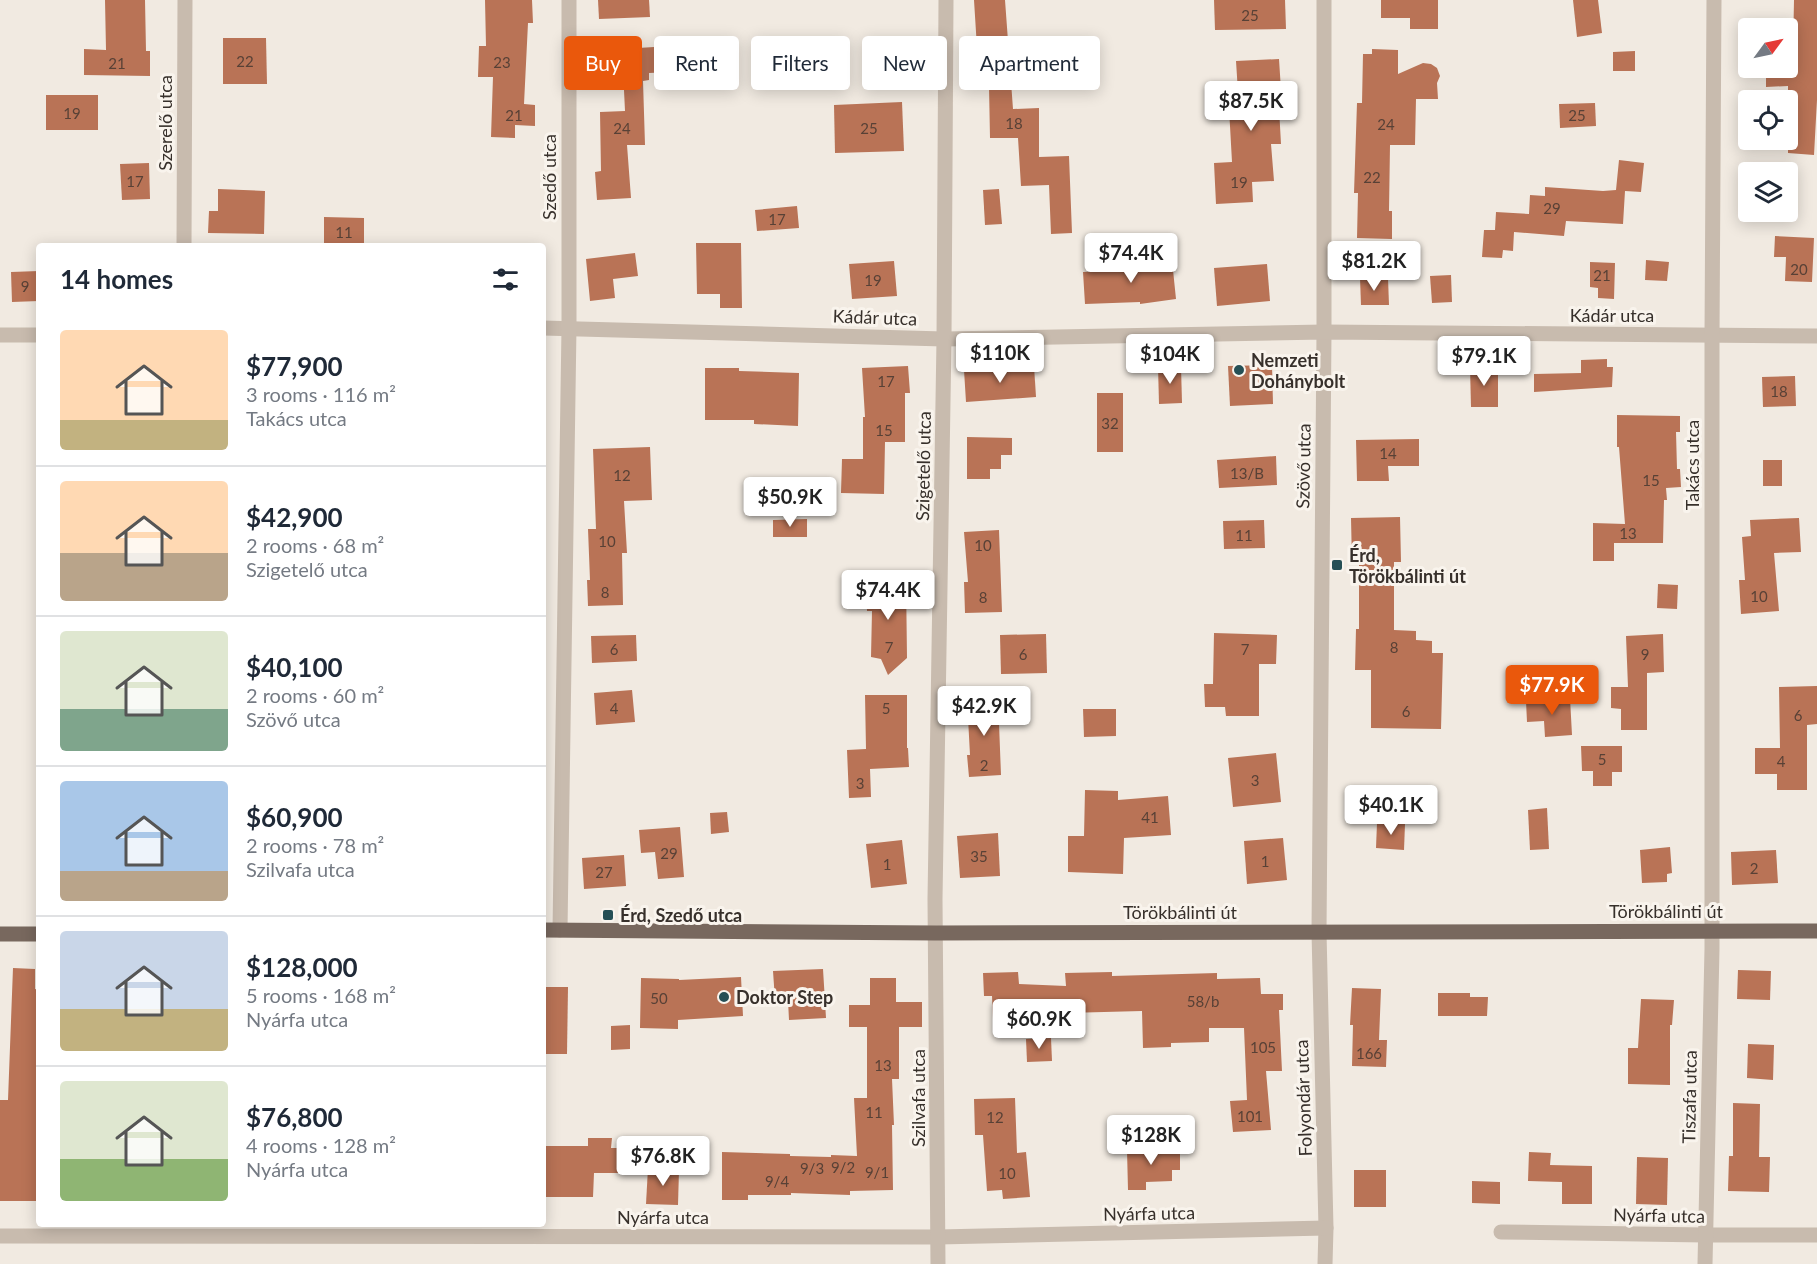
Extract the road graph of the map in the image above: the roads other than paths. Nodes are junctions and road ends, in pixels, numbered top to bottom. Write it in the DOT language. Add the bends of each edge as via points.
graph roads {
  1 [pos="185,0"];
  2 [pos="569,0"];
  3 [pos="946,0"];
  4 [pos="1324,0"];
  5 [pos="1714,0"];
  6 [pos="184,243"];
  7 [pos="569,327"];
  8 [pos="546,328"];
  9 [pos="1324,332"];
  10 [pos="0,335"];
  11 [pos="36,335"];
  12 [pos="1712,335"];
  13 [pos="1817,336"];
  14 [pos="944,339"];
  15 [pos="546,930"];
  16 [pos="560,930"];
  17 [pos="1712,931"];
  18 [pos="1817,931"];
  19 [pos="1319,932"];
  20 [pos="936,933"];
  21 [pos="0,934"];
  22 [pos="36,934"];
  23 [pos="1326,1228"];
  24 [pos="1501,1232"];
  25 [pos="1705,1235"];
  26 [pos="1817,1235"];
  27 [pos="0,1236"];
  28 [pos="938,1237"];
  29 [pos="938,1264"];
  30 [pos="1326,1264"];
  31 [pos="1705,1264"];
  1 -- 6 [label="street, Szerelő utca"];
  2 -- 7 [label="street, Szedő utca"];
  3 -- 14 [label="street, Szigetelő utca"];
  4 -- 9 [label="street, Szövő utca"];
  5 -- 12 [label="street, Takács utca"];
  7 -- 8 [label="street, Kádár utca"];
  7 -- 14 [label="street, Kádár utca"];
  7 -- 16 [label="street, Szedő utca"];
  9 -- 12 [label="street, Kádár utca"];
  9 -- 14 [label="street, Kádár utca"];
  9 -- 19 [label="street, Szövő utca"];
  10 -- 11 [label="street"];
  12 -- 13 [label="street, Kádár utca"];
  12 -- 17 [label="street, Takács utca"];
  14 -- 20 [label="street, Szigetelő utca"];
  15 -- 16 [label="main road, Törökbálinti út"];
  16 -- 20 [label="main road, Törökbálinti út"];
  17 -- 18 [label="main road, Törökbálinti út"];
  17 -- 19 [label="main road, Törökbálinti út"];
  17 -- 25 [label="street, Tiszafa utca"];
  19 -- 20 [label="main road, Törökbálinti út"];
  19 -- 23 [label="street, Folyondár utca"];
  20 -- 28 [label="street, Szilvafa utca"];
  21 -- 22 [label="main road"];
  23 -- 28 [label="street, Nyárfa utca"];
  23 -- 30 [label="street, Folyondár utca"];
  24 -- 25 [label="street, Nyárfa utca"];
  25 -- 26 [label="street, Nyárfa utca"];
  25 -- 31 [label="street, Tiszafa utca"];
  27 -- 28 [label="street, Nyárfa utca"];
  28 -- 29 [label="street, Szilvafa utca"];
}
